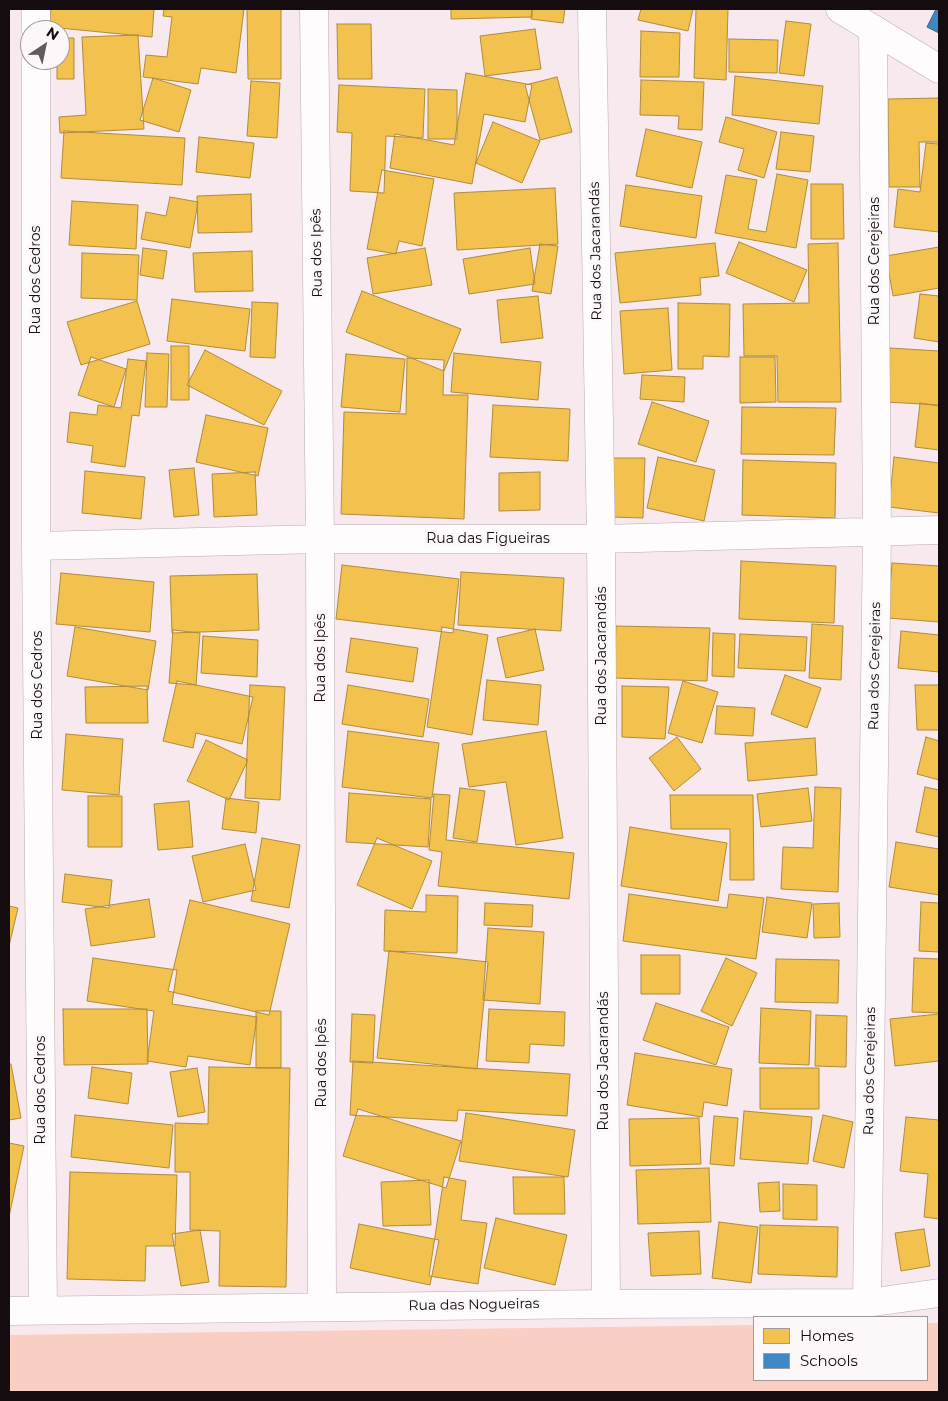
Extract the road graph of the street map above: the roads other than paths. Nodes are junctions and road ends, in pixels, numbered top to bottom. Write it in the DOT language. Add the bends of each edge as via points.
graph roads {
  1 [pos="314,9"];
  2 [pos="592,9"];
  3 [pos="840,9"];
  4 [pos="873,29"];
  5 [pos="939,69"];
  6 [pos="36,70"];
  7 [pos="939,530"];
  8 [pos="877,532"];
  9 [pos="320,539"];
  10 [pos="601,539"];
  11 [pos="36,546"];
  12 [pos="939,1293"];
  13 [pos="867,1303"];
  14 [pos="606,1304"];
  15 [pos="322,1307"];
  16 [pos="43,1310"];
  17 [pos="9,1311"];
  1 -- 9 [label="street, Rua dos Ipês"];
  2 -- 10 [label="street, Rua dos Jacarandás"];
  3 -- 4 [label="street"];
  4 -- 5 [label="street"];
  4 -- 8 [label="street, Rua dos Cerejeiras"];
  6 -- 11 [label="street, Rua dos Cedros"];
  7 -- 8 [label="street, Rua das Figueiras"];
  8 -- 10 [label="street, Rua das Figueiras"];
  8 -- 13 [label="street, Rua dos Cerejeiras"];
  9 -- 10 [label="street, Rua das Figueiras"];
  9 -- 11 [label="street, Rua das Figueiras"];
  9 -- 15 [label="street, Rua dos Ipês"];
  10 -- 14 [label="street, Rua dos Jacarandás"];
  11 -- 16 [label="street, Rua dos Cedros"];
  12 -- 13 [label="street, Rua das Nogueiras"];
  13 -- 14 [label="street, Rua das Nogueiras"];
  14 -- 15 [label="street, Rua das Nogueiras"];
  15 -- 16 [label="street, Rua das Nogueiras"];
  16 -- 17 [label="street, Rua das Nogueiras"];
}
